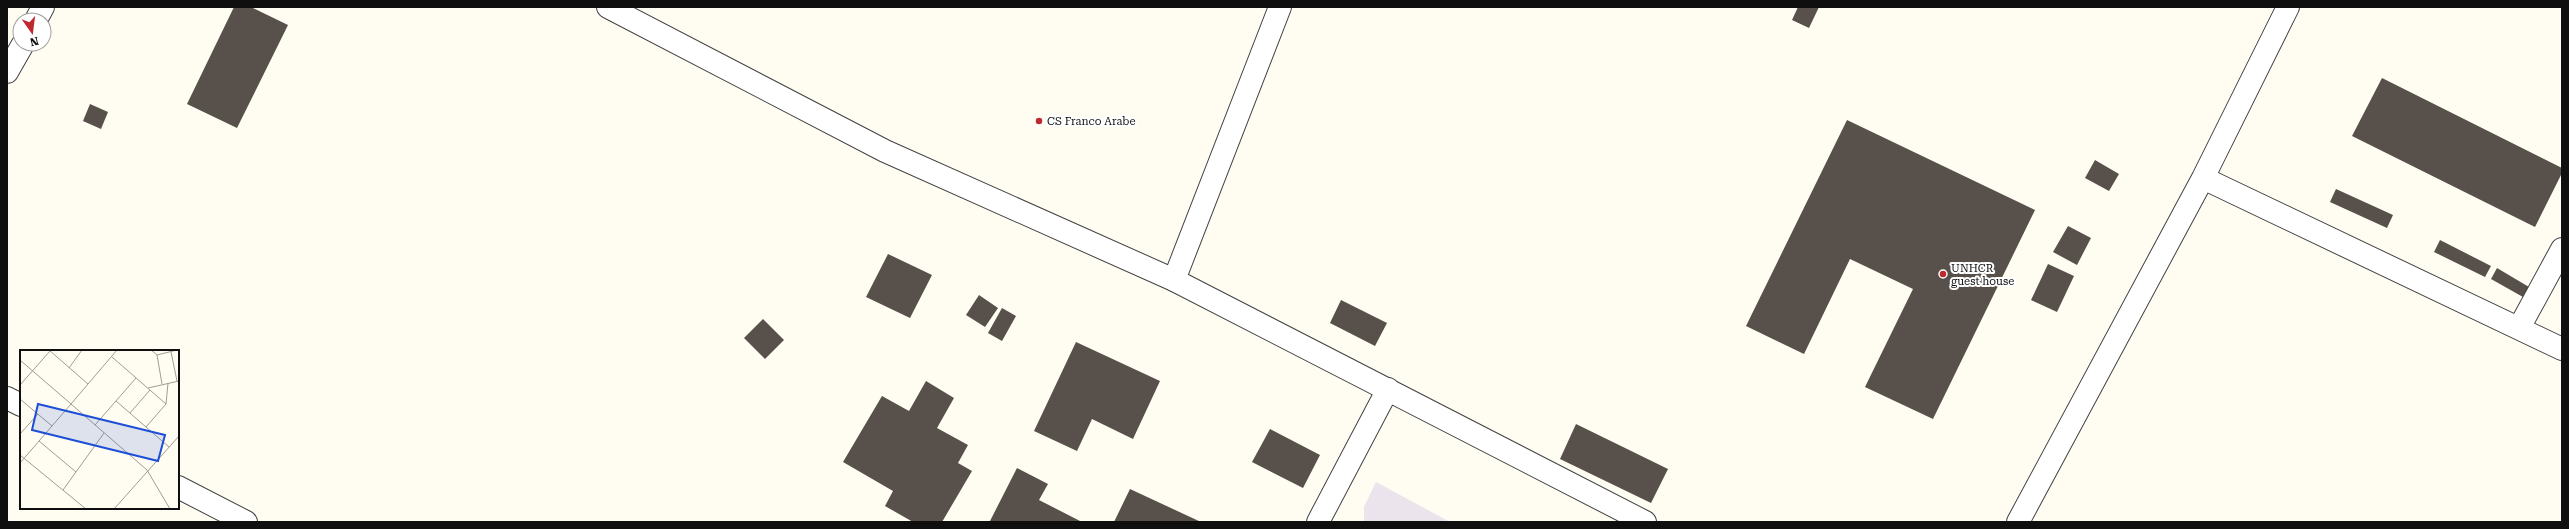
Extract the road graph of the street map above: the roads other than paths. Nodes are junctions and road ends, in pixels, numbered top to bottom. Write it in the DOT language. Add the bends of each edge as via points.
graph roads {
  1 [pos="608,7"];
  2 [pos="1280,7"];
  3 [pos="2288,7"];
  4 [pos="18,52"];
  5 [pos="7,72"];
  6 [pos="2203,178"];
  7 [pos="2562,249"];
  8 [pos="1174,280"];
  9 [pos="2518,328"];
  10 [pos="2562,349"];
  11 [pos="1388,389"];
  12 [pos="7,398"];
  13 [pos="20,404"];
  14 [pos="179,488"];
  15 [pos="246,522"];
  16 [pos="1318,522"];
  17 [pos="1645,522"];
  18 [pos="2018,522"];
  1 -- 8 [label="street" via="885,151"];
  2 -- 8 [label="street"];
  3 -- 6 [label="street"];
  4 -- 5 [label="street"];
  6 -- 9 [label="street"];
  6 -- 18 [label="street"];
  7 -- 9 [label="street"];
  8 -- 11 [label="street"];
  9 -- 10 [label="street"];
  11 -- 16 [label="street"];
  11 -- 17 [label="street"];
  12 -- 13 [label="street"];
  14 -- 15 [label="street"];
}
